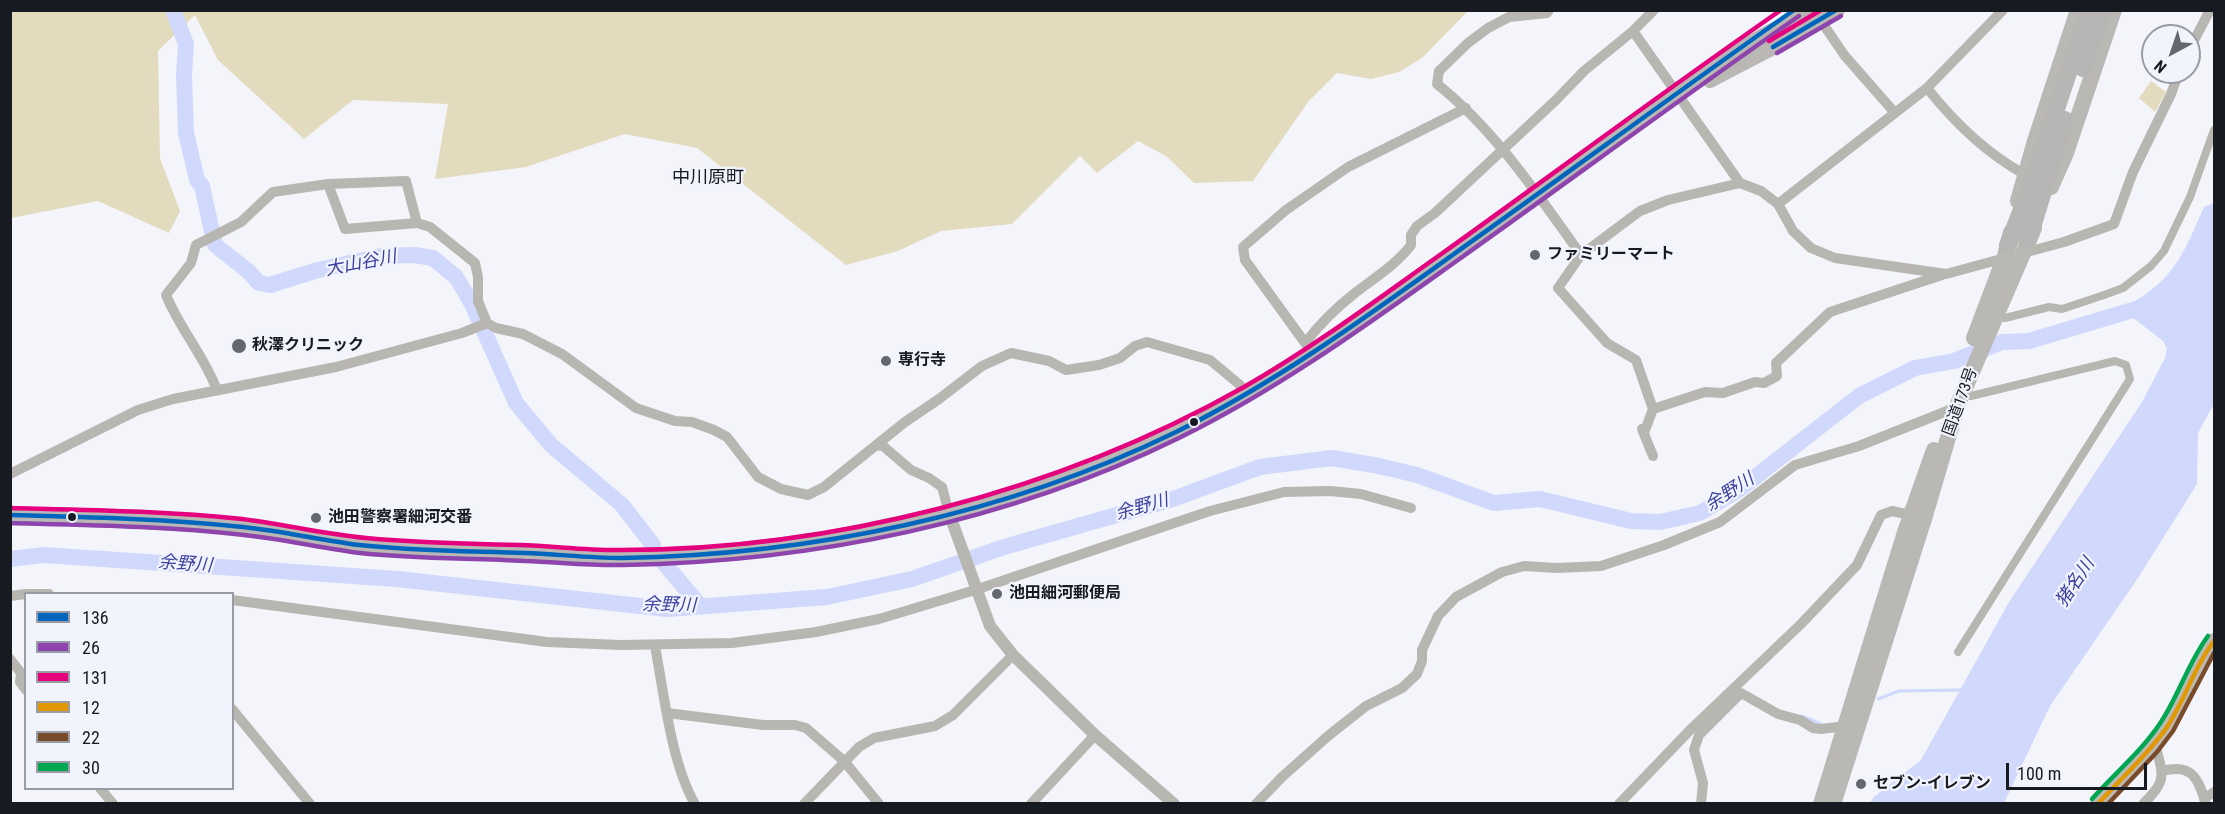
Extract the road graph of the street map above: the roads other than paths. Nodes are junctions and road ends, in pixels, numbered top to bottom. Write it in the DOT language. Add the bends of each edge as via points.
graph roads {
  1 [pos="1549,10"];
  2 [pos="1654,10"];
  3 [pos="1795,10"];
  4 [pos="1837,10"];
  5 [pos="2002,10"];
  6 [pos="2078,10"];
  7 [pos="2090,10"];
  8 [pos="2103,10"];
  9 [pos="2114,10"];
  10 [pos="2210,10"];
  11 [pos="1816,14"];
  12 [pos="2201,27"];
  13 [pos="1633,31"];
  14 [pos="1758,54"];
  15 [pos="1724,59"];
  16 [pos="2079,60"];
  17 [pos="2175,84"];
  18 [pos="1927,88"];
  19 [pos="1676,95"];
  20 [pos="1466,108"];
  21 [pos="1895,113"];
  22 [pos="2214,129"];
  23 [pos="1502,150"];
  24 [pos="2024,174"];
  25 [pos="1740,183"];
  26 [pos="328,184"];
  27 [pos="1538,195"];
  28 [pos="1778,204"];
  29 [pos="417,224"];
  30 [pos="2016,248"];
  31 [pos="1581,255"];
  32 [pos="1946,274"];
  33 [pos="2004,318"];
  34 [pos="488,323"];
  35 [pos="1309,348"];
  36 [pos="217,390"];
  37 [pos="1246,395"];
  38 [pos="1958,398"];
  39 [pos="1653,409"];
  40 [pos="876,445"];
  41 [pos="1653,456"];
  42 [pos="10,474"];
  43 [pos="1411,508"];
  44 [pos="10,515"];
  45 [pos="1917,517"];
  46 [pos="951,520"];
  47 [pos="975,587"];
  48 [pos="234,600"];
  49 [pos="2214,641"];
  50 [pos="655,646"];
  51 [pos="1958,652"];
  52 [pos="1013,655"];
  53 [pos="10,659"];
  54 [pos="24,687"];
  55 [pos="234,711"];
  56 [pos="667,713"];
  57 [pos="1846,726"];
  58 [pos="1696,731"];
  59 [pos="1095,735"];
  60 [pos="2155,744"];
  61 [pos="844,761"];
  62 [pos="2162,771"];
  63 [pos="101,790"];
  64 [pos="2214,792"];
  65 [pos="2205,801"];
  66 [pos="113,804"];
  67 [pos="310,804"];
  68 [pos="695,804"];
  69 [pos="804,804"];
  70 [pos="879,804"];
  71 [pos="1030,804"];
  72 [pos="1174,804"];
  73 [pos="1256,804"];
  74 [pos="1619,804"];
  75 [pos="1701,804"];
  76 [pos="1821,804"];
  77 [pos="1833,804"];
  78 [pos="2098,804"];
  79 [pos="2143,804"];
  1 -- 20 [label="street" via="1509,17 1488,28 1439,71 1437,84"];
  2 -- 13 [label="street"];
  3 -- 15 [label="highway"];
  4 -- 11 [label="highway"];
  5 -- 18 [label="street"];
  6 -- 24 [label="highway, 国道173号"];
  7 -- 16 [label="highway"];
  8 -- 16 [label="highway"];
  9 -- 30 [label="highway, 国道173号" via="2066,153"];
  10 -- 12 [label="street"];
  11 -- 14 [label="highway"];
  11 -- 15 [label="highway" via="1787,24"];
  11 -- 21 [label="street" via="1845,56"];
  13 -- 19 [label="street"];
  13 -- 23 [label="street" via="1584,71"];
  14 -- 19 [label="highway"];
  15 -- 19 [label="highway"];
  16 -- 30 [label="highway" via="2025,202"];
  17 -- 30 [label="street" via="2133,172 2114,224 2064,242"];
  18 -- 21 [label="street"];
  18 -- 24 [label="street" via="1974,139"];
  19 -- 25 [label="street"];
  19 -- 27 [label="highway"];
  20 -- 23 [label="street"];
  20 -- 35 [label="street" via="1348,167 1286,210 1243,247 1245,260"];
  21 -- 28 [label="street"];
  22 -- 33 [label="street" via="2190,197 2164,251 2151,266 2123,288 2104,295 2062,309 2049,307"];
  23 -- 27 [label="street"];
  23 -- 35 [label="street" via="1418,226 1410,235 1412,245 1402,257 1316,329"];
  24 -- 30 [label="highway, 国道173号"];
  25 -- 28 [label="street" via="1761,191"];
  25 -- 31 [label="street" via="1668,200 1640,211"];
  26 -- 29 [label="street" via="345,229"];
  26 -- 29 [label="street" via="406,181"];
  26 -- 36 [label="street" via="273,192 241,222 196,245 191,263 166,295"];
  27 -- 31 [label="street"];
  27 -- 35 [label="highway"];
  28 -- 32 [label="street" via="1793,231 1811,248 1835,258"];
  29 -- 34 [label="street" via="430,227 475,263 478,301"];
  30 -- 32 [label="street"];
  30 -- 38 [label="highway, 国道173号"];
  31 -- 39 [label="street" via="1558,288 1607,343 1636,360"];
  32 -- 39 [label="street" via="1830,312 1776,363 1777,376 1764,383 1755,382 1723,393 1705,392"];
  34 -- 36 [label="street" via="336,367"];
  34 -- 40 [label="street" via="523,334 562,354 636,408 675,421 692,422 727,437 758,477 781,489 808,495 824,488"];
  35 -- 37 [label="highway"];
  36 -- 42 [label="street" via="138,410"];
  37 -- 40 [label="street" via="1210,360 1147,342 1120,358 1066,370 1049,361 1011,353 982,366"];
  37 -- 46 [label="highway" via="1102,465"];
  38 -- 45 [label="highway, 国道173号"];
  38 -- 51 [label="street" via="2115,361 2126,365 2130,379"];
  38 -- 73 [label="street" via="1859,446 1795,465 1720,522 1664,545 1601,566 1524,566 1502,572 1456,597 1438,616 1422,650 1417,674 1328,736"];
  39 -- 41 [label="street" via="1642,429"];
  40 -- 46 [label="street" via="942,487"];
  43 -- 47 [label="street" via="1330,490 1284,492 1210,510"];
  44 -- 46 [label="highway" via="243,527 397,548 617,558 776,546"];
  45 -- 57 [label="highway, 国道173号"];
  45 -- 58 [label="street" via="1892,511 1881,516 1857,565"];
  45 -- 77 [label="highway, 国道173号"];
  46 -- 47 [label="street"];
  47 -- 50 [label="street" via="879,619 816,632 732,643"];
  47 -- 52 [label="street" via="990,626"];
  48 -- 50 [label="street" via="547,642"];
  49 -- 60 [label="main road" via="2195,668 2175,715"];
  50 -- 56 [label="street"];
  52 -- 59 [label="street"];
  52 -- 61 [label="street" via="953,715 935,726 874,738"];
  53 -- 54 [label="street" via="21,673"];
  55 -- 67 [label="street"];
  56 -- 61 [label="street" via="795,725 806,728"];
  56 -- 68 [label="street" via="680,768"];
  57 -- 58 [label="street" via="1813,728 1741,693"];
  57 -- 76 [label="highway, 国道173号"];
  58 -- 74 [label="street"];
  58 -- 75 [label="street" via="1694,750 1703,783"];
  59 -- 71 [label="street"];
  59 -- 72 [label="street"];
  60 -- 62 [label="street"];
  60 -- 78 [label="main road"];
  61 -- 69 [label="street"];
  61 -- 70 [label="street"];
  62 -- 65 [label="street" via="2175,767 2188,770 2197,779"];
  62 -- 79 [label="street" via="2159,787"];
  63 -- 66 [label="street"];
  64 -- 65 [label="street"];
}
